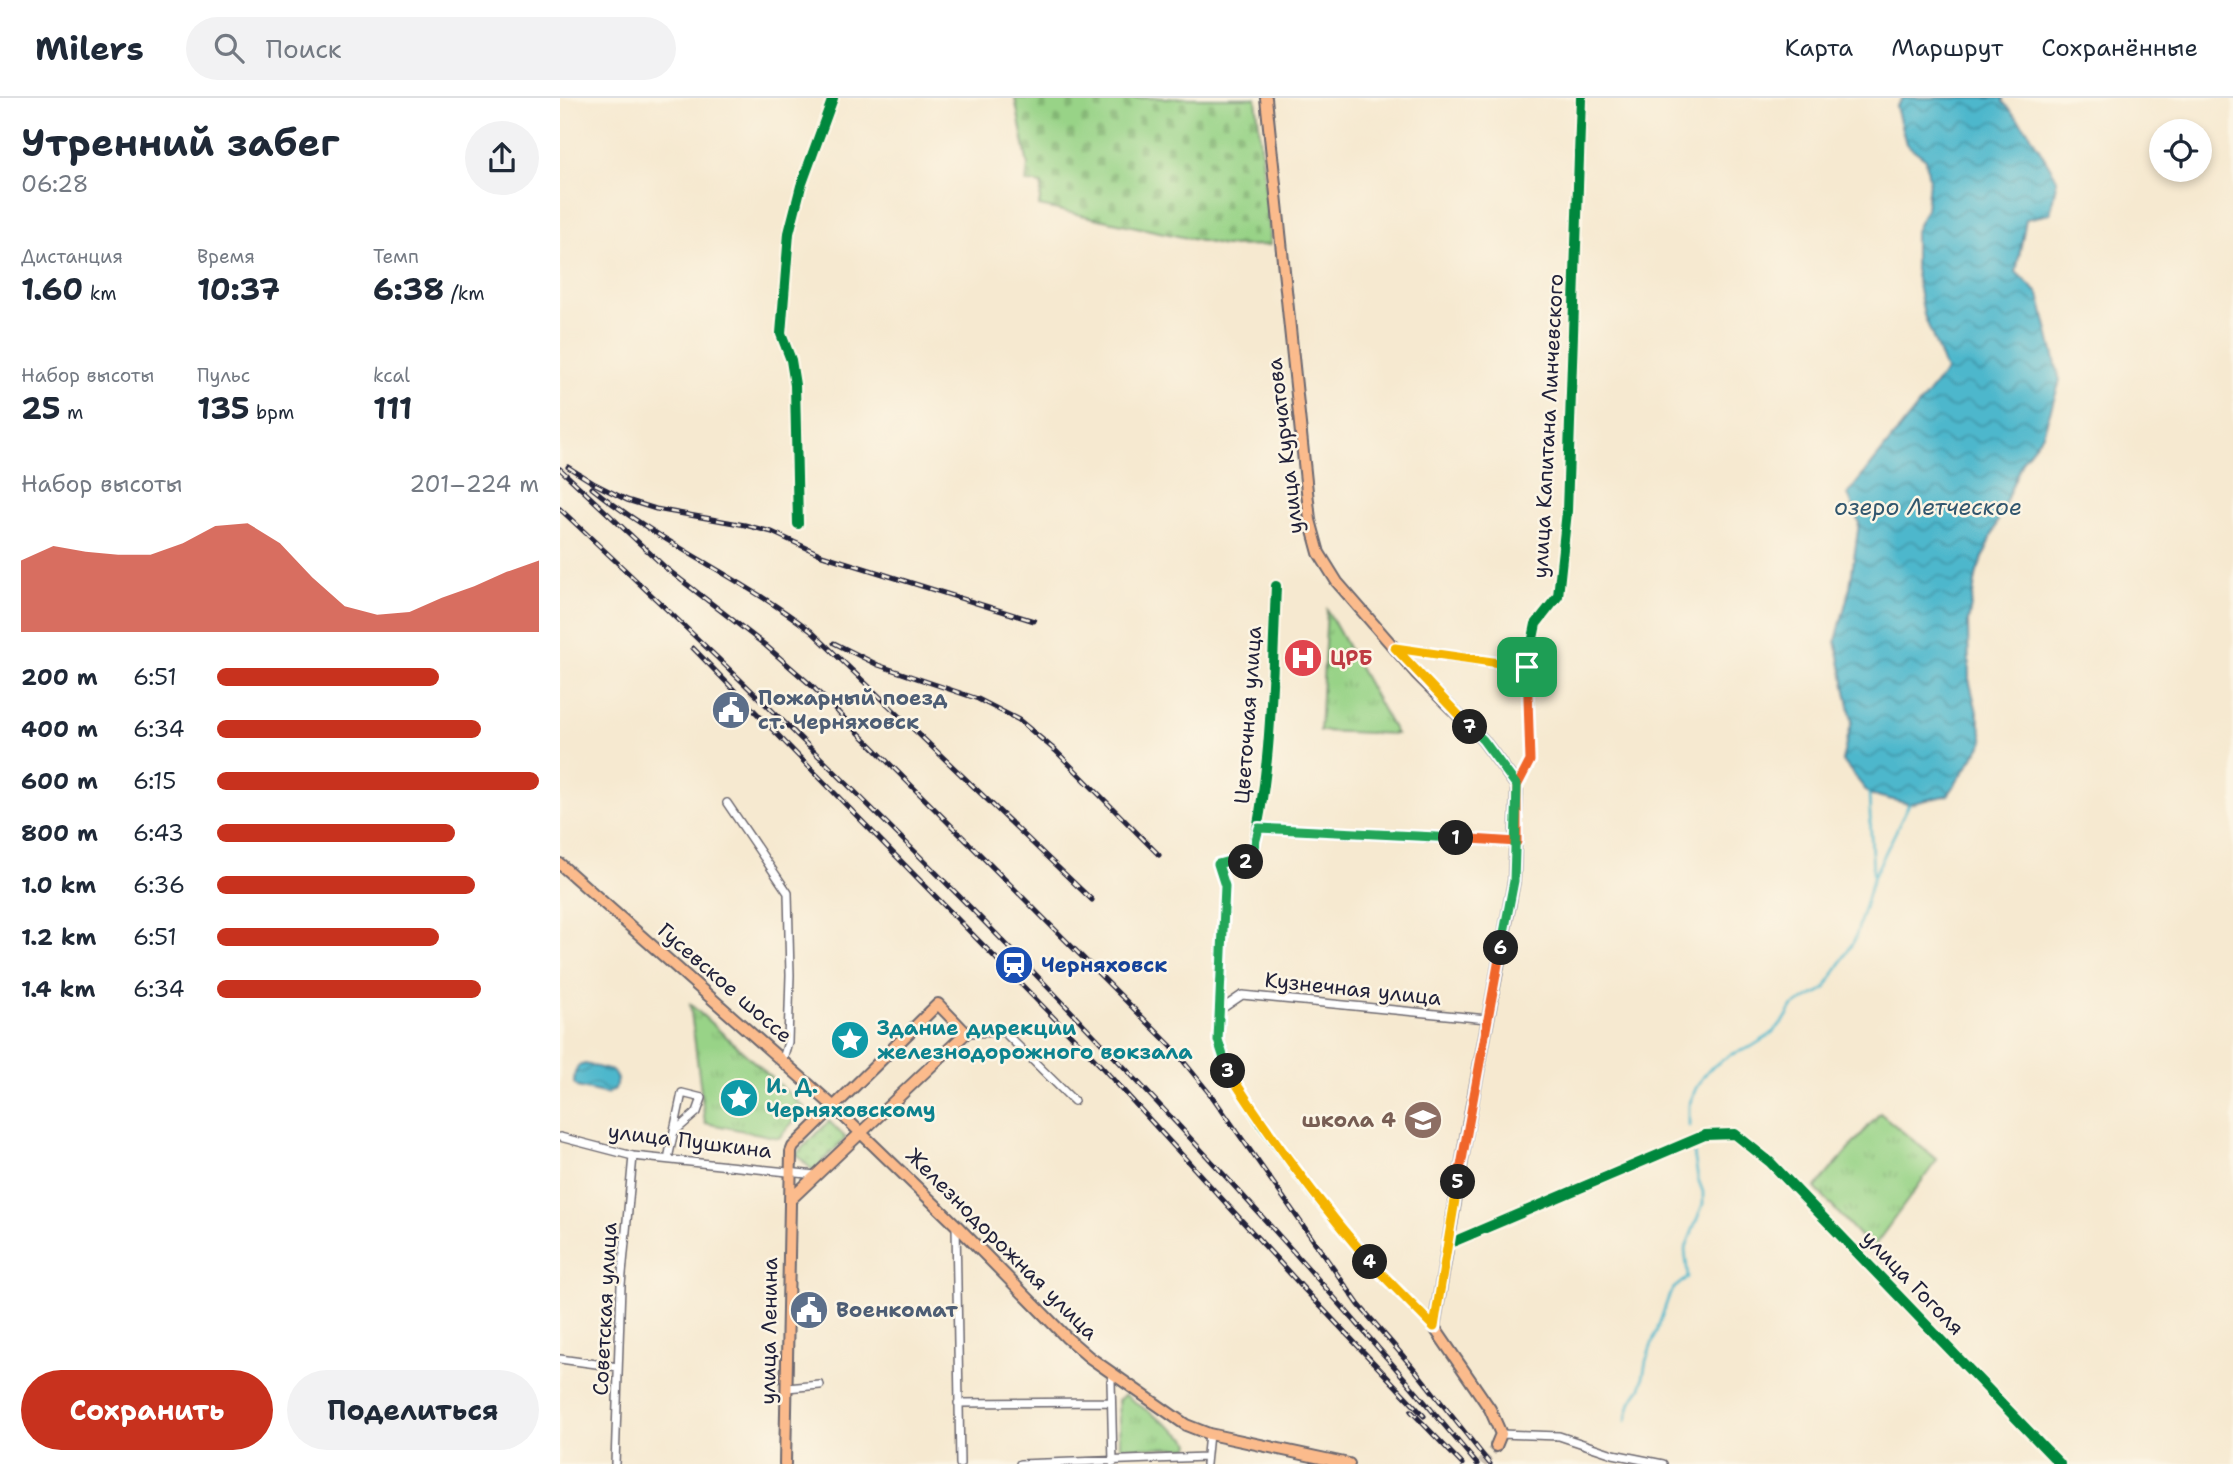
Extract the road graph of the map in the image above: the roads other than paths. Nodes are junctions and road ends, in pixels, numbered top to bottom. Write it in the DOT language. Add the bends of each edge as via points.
graph roads {
  1 [pos="833,98"];
  2 [pos="1266,98"];
  3 [pos="1581,98"];
  4 [pos="798,524"];
  5 [pos="1276,586"];
  6 [pos="1395,648"];
  7 [pos="1527,667"];
  8 [pos="1517,786"];
  9 [pos="727,803"];
  10 [pos="1259,828"];
  11 [pos="1517,842"];
  12 [pos="560,864"];
  13 [pos="1220,1010"];
  14 [pos="1487,1019"];
  15 [pos="966,1033"];
  16 [pos="783,1059"];
  17 [pos="1074,1101"];
  18 [pos="833,1106"];
  19 [pos="674,1132"];
  20 [pos="863,1133"];
  21 [pos="560,1137"];
  22 [pos="633,1156"];
  23 [pos="668,1159"];
  24 [pos="791,1172"];
  25 [pos="817,1175"];
  26 [pos="791,1199"];
  27 [pos="956,1225"];
  28 [pos="1448,1244"];
  29 [pos="1434,1327"];
  30 [pos="560,1359"];
  31 [pos="618,1367"];
  32 [pos="1114,1375"];
  33 [pos="820,1385"];
  34 [pos="787,1388"];
  35 [pos="1111,1402"];
  36 [pos="958,1403"];
  37 [pos="1209,1434"];
  38 [pos="1501,1434"];
  39 [pos="1496,1446"];
  40 [pos="1206,1461"];
  41 [pos="960,1463"];
  42 [pos="1113,1463"];
  43 [pos="615,1464"];
  44 [pos="785,1464"];
  45 [pos="1020,1464"];
  46 [pos="1349,1464"];
  47 [pos="1663,1464"];
  48 [pos="2060,1464"];
  1 -- 4 [label="street" via="801,186 788,245 781,334 792,360 795,385"];
  2 -- 6 [label="main road, улица Курчатова" via="1310,520 1319,553 1337,582"];
  3 -- 7 [label="street, улица Капитана Линчевского" via="1567,511 1558,596 1536,624"];
  5 -- 10 [label="street, Цветочная улица" via="1269,743"];
  6 -- 7 [label="street"];
  6 -- 8 [label="main road, улица Курчатова" via="1483,740"];
  7 -- 8 [label="street, улица Капитана Линчевского" via="1530,761"];
  8 -- 11 [label="main road"];
  9 -- 16 [label="street" via="788,893 790,988"];
  10 -- 11 [label="street"];
  10 -- 13 [label="street, Цветочная улица" via="1250,863 1218,864 1225,886"];
  11 -- 14 [label="main road" via="1514,881"];
  12 -- 16 [label="main road, Гусевское шоссе"];
  13 -- 14 [label="street, Кузнечная улица" via="1242,995"];
  13 -- 29 [label="street, Цветочная улица" via="1218,1040 1225,1066 1262,1125 1363,1254"];
  14 -- 28 [label="main road"];
  15 -- 17 [label="street" via="1004,1032"];
  15 -- 18 [label="main road, улица Ленина" via="938,1004"];
  15 -- 20 [label="main road"];
  16 -- 18 [label="main road, Гусевское шоссе"];
  18 -- 20 [label="main road, Гусевское шоссе"];
  18 -- 24 [label="main road, улица Ленина" via="796,1142"];
  19 -- 19 [label="street" via="682,1093 702,1098 697,1112"];
  19 -- 23 [label="street"];
  20 -- 25 [label="main road"];
  20 -- 27 [label="main road, Железнодорожная улица"];
  21 -- 22 [label="street, улица Пушкина"];
  22 -- 23 [label="street, улица Пушкина"];
  22 -- 31 [label="street, Советская улица"];
  23 -- 24 [label="street, улица Пушкина"];
  24 -- 25 [label="street, улица Пушкина"];
  24 -- 26 [label="main road, улица Ленина"];
  25 -- 26 [label="main road"];
  26 -- 34 [label="main road, улица Ленина"];
  27 -- 32 [label="main road, Железнодорожная улица" via="1067,1338"];
  27 -- 36 [label="street"];
  28 -- 29 [label="main road"];
  28 -- 48 [label="street, улица Гоголя" via="1705,1135 1735,1134 1770,1162"];
  29 -- 38 [label="main road" via="1490,1409"];
  30 -- 31 [label="street"];
  31 -- 43 [label="street, Советская улица"];
  32 -- 35 [label="street"];
  32 -- 37 [label="main road, Железнодорожная улица" via="1186,1425"];
  33 -- 34 [label="street"];
  34 -- 44 [label="main road, улица Ленина"];
  35 -- 36 [label="street"];
  35 -- 42 [label="street"];
  36 -- 41 [label="street"];
  37 -- 40 [label="street"];
  37 -- 46 [label="main road, Железнодорожная улица"];
  38 -- 39 [label="main road"];
  38 -- 47 [label="street" via="1559,1436"];
  40 -- 42 [label="street"];
  42 -- 45 [label="street"];
}
